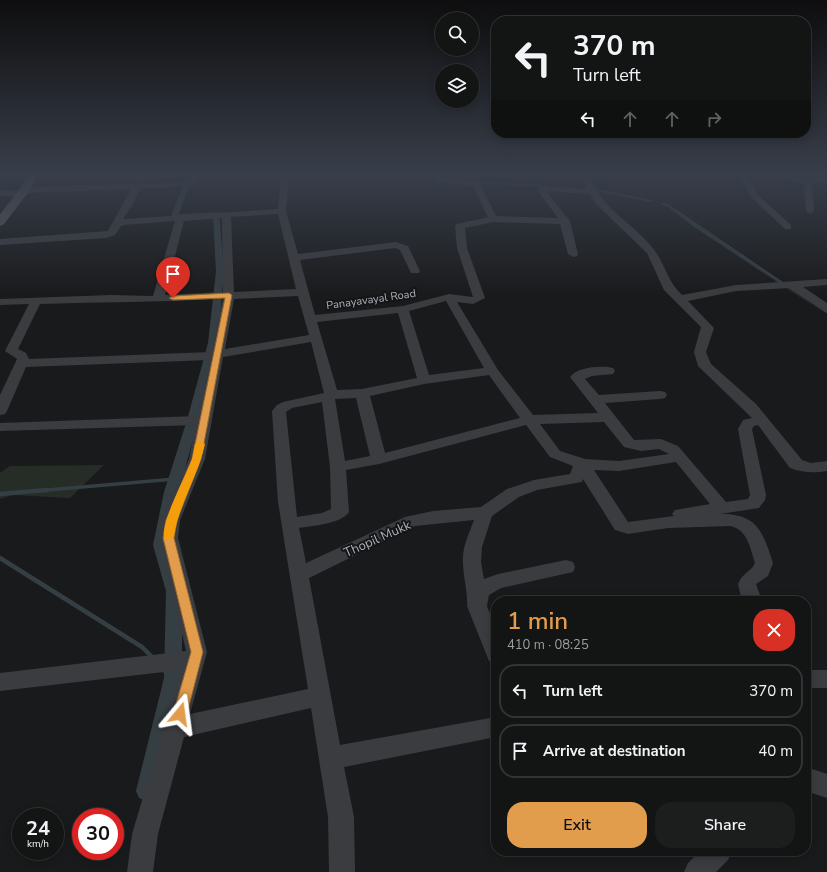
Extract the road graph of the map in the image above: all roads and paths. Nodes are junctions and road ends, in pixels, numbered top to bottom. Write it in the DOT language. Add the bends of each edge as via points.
graph roads {
  1 [pos="121,215"];
  2 [pos="226,215"];
  3 [pos="230,215"];
  4 [pos="283,215"];
  5 [pos="490,215"];
  6 [pos="560,215"];
  7 [pos="612,215"];
  8 [pos="775,215"];
  9 [pos="180,218"];
  10 [pos="493,220"];
  11 [pos="565,221"];
  12 [pos="117,224"];
  13 [pos="788,227"];
  14 [pos="0,242"];
  15 [pos="573,254"];
  16 [pos="294,258"];
  17 [pos="415,271"];
  18 [pos="827,282"];
  19 [pos="792,285"];
  20 [pos="302,292"];
  21 [pos="229,295"];
  22 [pos="449,297"];
  23 [pos="158,299"];
  24 [pos="680,299"];
  25 [pos="36,301"];
  26 [pos="0,302"];
  27 [pos="827,308"];
  28 [pos="403,309"];
  29 [pos="310,320"];
  30 [pos="315,338"];
  31 [pos="218,355"];
  32 [pos="22,363"];
  33 [pos="492,371"];
  34 [pos="608,371"];
  35 [pos="424,380"];
  36 [pos="362,393"];
  37 [pos="660,394"];
  38 [pos="329,396"];
  39 [pos="594,400"];
  40 [pos="0,411"];
  41 [pos="609,417"];
  42 [pos="205,420"];
  43 [pos="529,420"];
  44 [pos="760,420"];
  45 [pos="0,427"];
  46 [pos="680,457"];
  47 [pos="379,459"];
  48 [pos="582,464"];
  49 [pos="827,466"];
  50 [pos="338,467"];
  51 [pos="722,508"];
  52 [pos="485,513"];
  53 [pos="668,522"];
  54 [pos="290,524"];
  55 [pos="566,567"];
  56 [pos="299,574"];
  57 [pos="751,596"];
  58 [pos="477,598"];
  59 [pos="491,642"];
  60 [pos="196,659"];
  61 [pos="811,679"];
  62 [pos="827,680"];
  63 [pos="0,682"];
  64 [pos="320,696"];
  65 [pos="491,727"];
  66 [pos="176,728"];
  67 [pos="331,758"];
  68 [pos="811,781"];
  69 [pos="827,786"];
  70 [pos="714,856"];
  71 [pos="140,872"];
  72 [pos="342,872"];
  73 [pos="698,872"];
  1 -- 12 [label="street"];
  2 -- 3 [label="street"];
  2 -- 9 [label="street"];
  2 -- 21 [label="street"];
  4 -- 16 [label="street"];
  5 -- 10 [label="street"];
  6 -- 11 [label="street"];
  7 -- 24 [label="street" via="651,252 668,288"];
  8 -- 13 [label="street"];
  9 -- 12 [label="street"];
  9 -- 23 [label="street"];
  10 -- 11 [label="street"];
  10 -- 22 [label="street, Panayavayal Road" via="460,226 462,248 480,298 473,301"];
  11 -- 15 [label="street"];
  12 -- 14 [label="street" via="112,233 106,235"];
  16 -- 17 [label="street" via="396,245 404,248"];
  16 -- 20 [label="street"];
  18 -- 19 [label="street"];
  19 -- 24 [label="street" via="736,288"];
  19 -- 27 [label="street"];
  20 -- 21 [label="street"];
  20 -- 29 [label="street"];
  21 -- 23 [label="street"];
  21 -- 31 [label="street"];
  22 -- 28 [label="street, Panayavayal Road"];
  22 -- 33 [label="street"];
  23 -- 25 [label="street"];
  24 -- 44 [label="street" via="708,328 700,352 706,366 740,396"];
  25 -- 26 [label="street"];
  25 -- 32 [label="street" via="11,351 21,356"];
  28 -- 29 [label="street, Panayavayal Road"];
  28 -- 35 [label="street"];
  29 -- 30 [label="street"];
  30 -- 31 [label="street"];
  30 -- 38 [label="street"];
  31 -- 32 [label="street"];
  31 -- 42 [label="street"];
  32 -- 40 [label="street"];
  33 -- 35 [label="street"];
  33 -- 43 [label="street"];
  34 -- 39 [label="street" via="590,372 577,377"];
  35 -- 36 [label="street"];
  36 -- 38 [label="street"];
  36 -- 47 [label="street"];
  37 -- 39 [label="street"];
  38 -- 50 [label="street"];
  38 -- 54 [label="street" via="288,405 279,411"];
  39 -- 41 [label="street"];
  41 -- 43 [label="street"];
  41 -- 46 [label="street" via="629,444 667,445"];
  42 -- 45 [label="street"];
  42 -- 60 [label="street" via="197,459 171,520 169,531 196,644"];
  43 -- 47 [label="street"];
  43 -- 48 [label="street" via="555,454"];
  44 -- 49 [label="street" via="796,464 811,469"];
  44 -- 51 [label="street" via="748,422 745,429 757,500 753,504"];
  46 -- 48 [label="street" via="619,466"];
  46 -- 51 [label="street"];
  47 -- 50 [label="street"];
  48 -- 52 [label="street" via="576,478 513,492"];
  48 -- 53 [label="street" via="621,526 628,528"];
  50 -- 54 [label="street" via="340,512 325,518"];
  51 -- 53 [label="street" via="683,512 678,516 679,521"];
  52 -- 56 [label="street, Thopil Mukk" via="411,521"];
  52 -- 58 [label="street" via="473,547 472,562"];
  53 -- 57 [label="street" via="730,520 751,528 764,563 761,571 749,579 747,584"];
  54 -- 56 [label="street"];
  55 -- 58 [label="street" via="488,585 480,591"];
  56 -- 64 [label="street"];
  58 -- 59 [label="street" via="477,606"];
  60 -- 63 [label="street"];
  60 -- 66 [label="street"];
  61 -- 62 [label="street"];
  64 -- 66 [label="street"];
  64 -- 67 [label="street"];
  65 -- 67 [label="street"];
  66 -- 71 [label="street" via="145,834"];
  67 -- 72 [label="street" via="341,817"];
  68 -- 69 [label="street"];
  70 -- 73 [label="street"];
}
